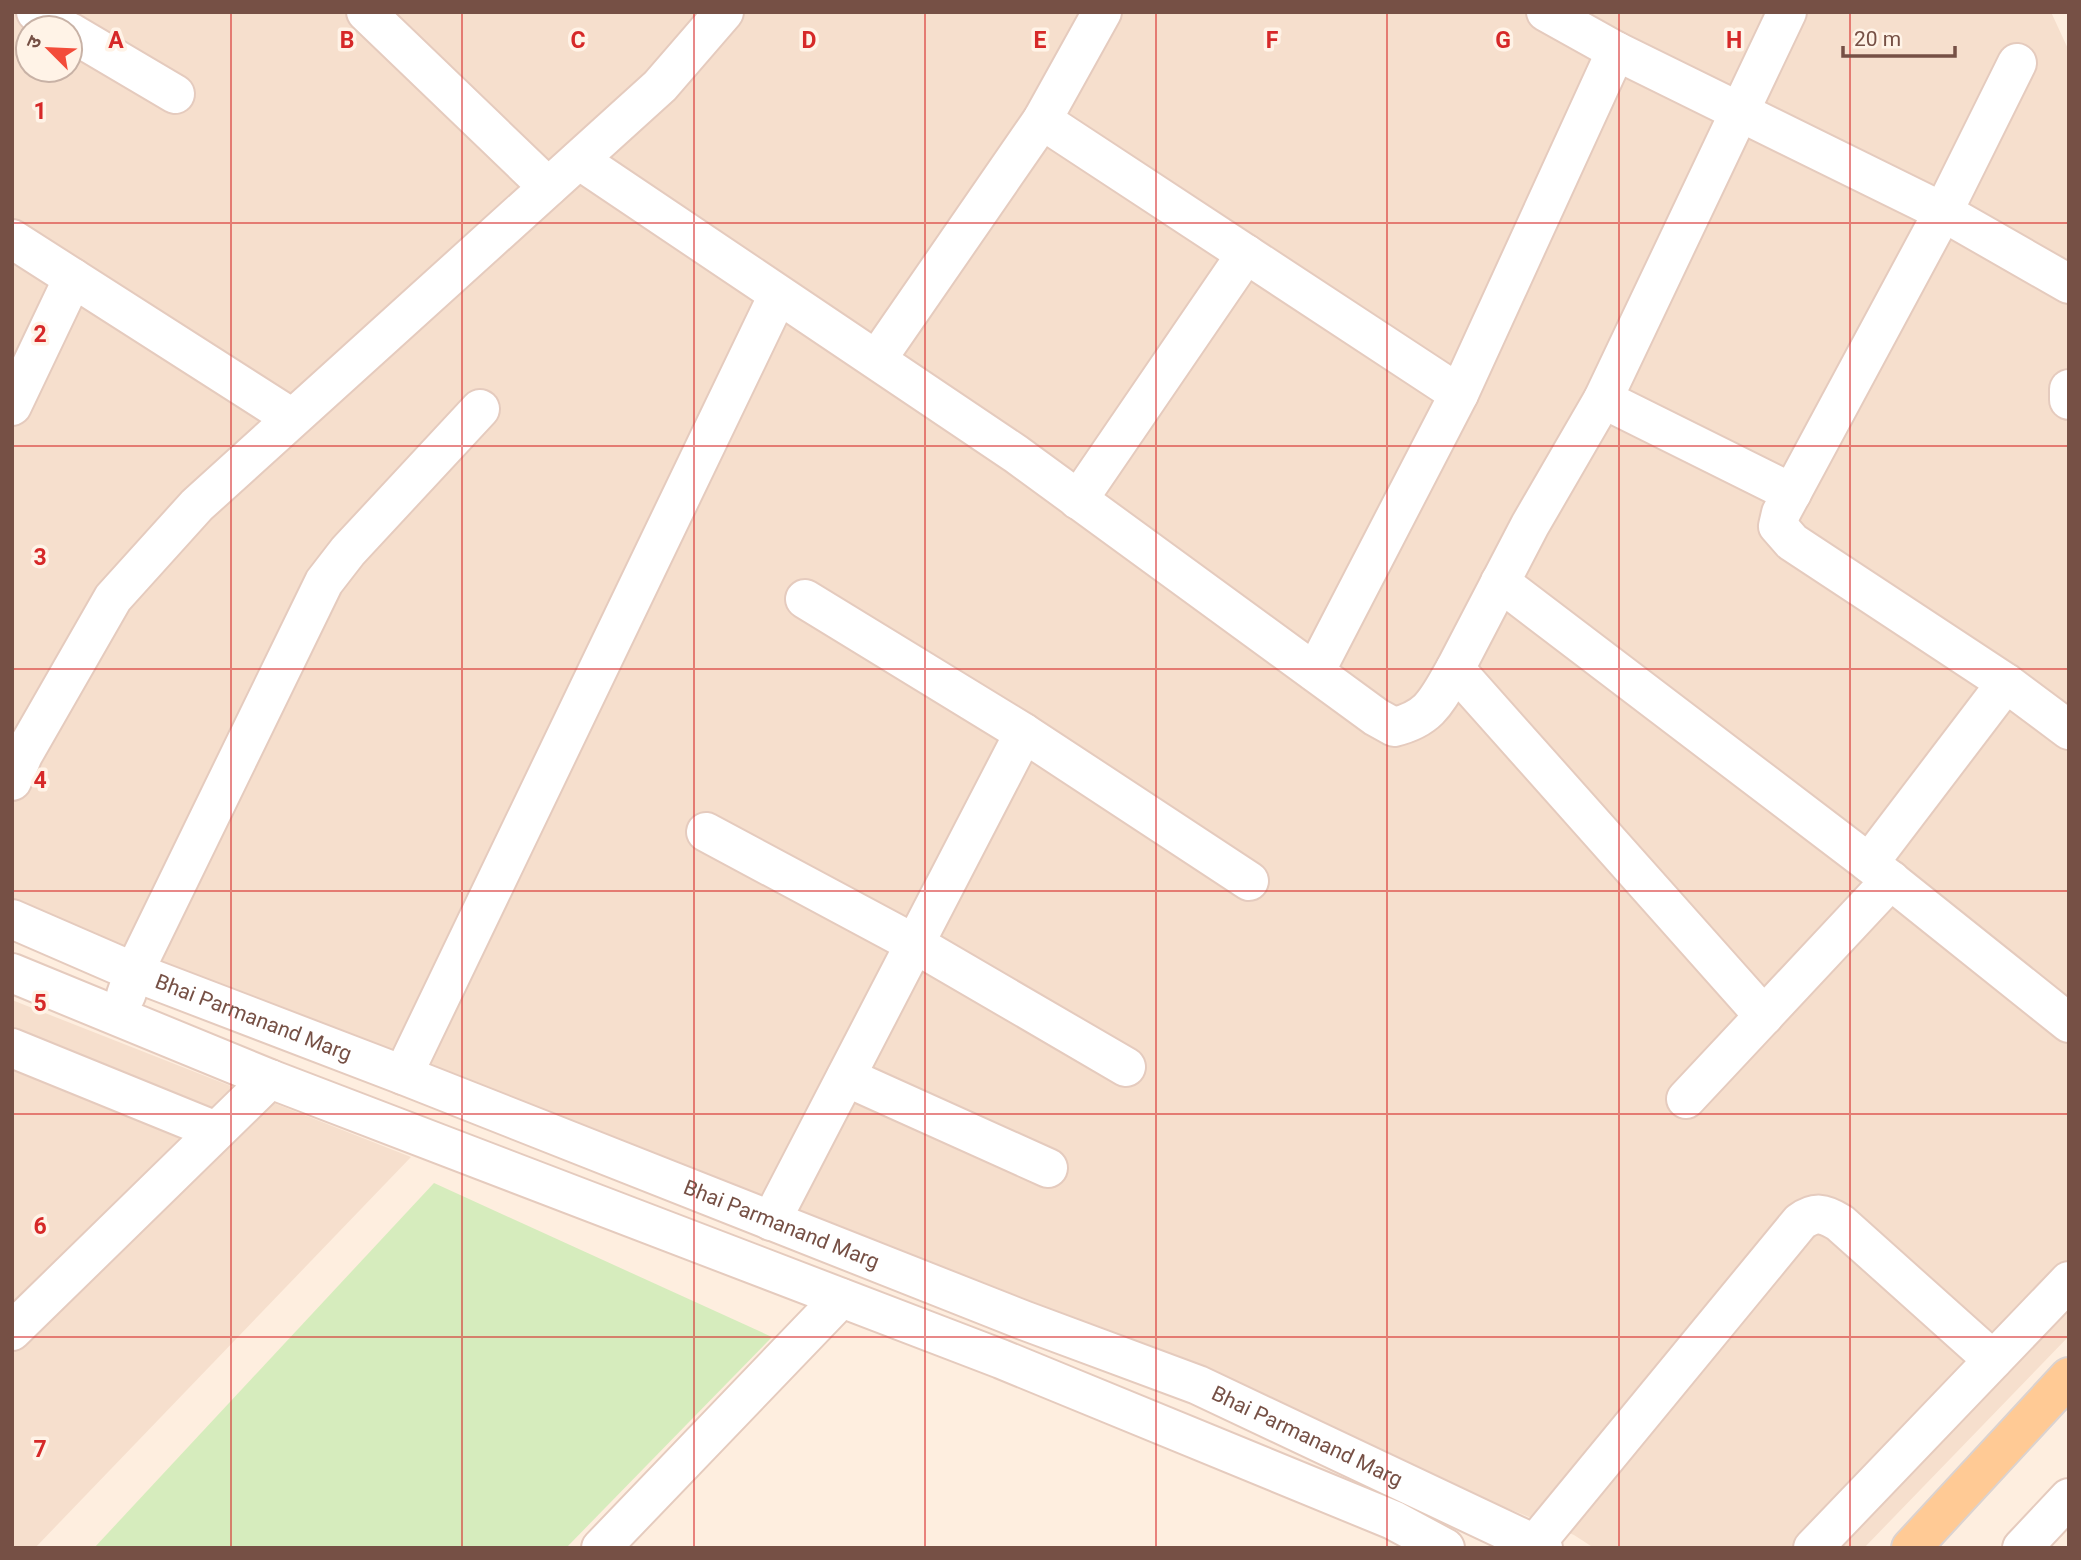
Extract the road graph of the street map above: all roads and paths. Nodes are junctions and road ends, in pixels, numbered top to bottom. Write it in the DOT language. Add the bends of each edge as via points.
graph roads {
  1 [pos="366,12"];
  2 [pos="724,12"];
  3 [pos="1102,12"];
  4 [pos="1546,12"];
  5 [pos="1787,12"];
  6 [pos="84,40"];
  7 [pos="1616,51"];
  8 [pos="2017,63"];
  9 [pos="175,94"];
  10 [pos="1739,109"];
  11 [pos="1042,120"];
  12 [pos="579,160"];
  13 [pos="548,187"];
  14 [pos="1943,212"];
  15 [pos="12,239"];
  16 [pos="1246,254"];
  17 [pos="73,278"];
  18 [pos="2069,284"];
  19 [pos="778,295"];
  20 [pos="877,359"];
  21 [pos="2069,388"];
  22 [pos="1459,394"];
  23 [pos="1603,399"];
  24 [pos="2069,400"];
  25 [pos="12,406"];
  26 [pos="480,409"];
  27 [pos="292,418"];
  28 [pos="1792,493"];
  29 [pos="1078,500"];
  30 [pos="1500,582"];
  31 [pos="805,599"];
  32 [pos="1455,669"];
  33 [pos="1314,672"];
  34 [pos="2006,683"];
  35 [pos="2069,730"];
  36 [pos="1024,733"];
  37 [pos="12,781"];
  38 [pos="706,832"];
  39 [pos="1880,871"];
  40 [pos="1250,881"];
  41 [pos="12,919"];
  42 [pos="915,944"];
  43 [pos="134,972"];
  44 [pos="12,973"];
  45 [pos="1764,1016"];
  46 [pos="119,1017"];
  47 [pos="2069,1023"];
  48 [pos="12,1048"];
  49 [pos="1126,1067"];
  50 [pos="403,1075"];
  51 [pos="846,1077"];
  52 [pos="270,1079"];
  53 [pos="1686,1099"];
  54 [pos="216,1131"];
  55 [pos="1048,1168"];
  56 [pos="771,1221"];
  57 [pos="2069,1280"];
  58 [pos="841,1298"];
  59 [pos="12,1331"];
  60 [pos="1993,1360"];
  61 [pos="2069,1377"];
  62 [pos="2069,1498"];
  63 [pos="1539,1546"];
  64 [pos="601,1548"];
  65 [pos="1445,1548"];
  66 [pos="1813,1548"];
  67 [pos="1911,1548"];
  68 [pos="2022,1548"];
  1 -- 13 [label="street"];
  2 -- 12 [label="street" via="660,86"];
  3 -- 11 [label="street"];
  4 -- 7 [label="street"];
  5 -- 10 [label="street"];
  6 -- 9 [label="street"];
  7 -- 10 [label="street"];
  7 -- 22 [label="street"];
  8 -- 14 [label="street"];
  10 -- 14 [label="street"];
  10 -- 23 [label="street"];
  11 -- 16 [label="street"];
  11 -- 20 [label="street"];
  12 -- 13 [label="street"];
  12 -- 19 [label="street"];
  13 -- 27 [label="street"];
  14 -- 18 [label="street"];
  14 -- 28 [label="street"];
  15 -- 17 [label="street"];
  16 -- 22 [label="street"];
  16 -- 29 [label="street"];
  17 -- 25 [label="street"];
  17 -- 27 [label="street"];
  19 -- 20 [label="street"];
  19 -- 50 [label="street"];
  20 -- 29 [label="street"];
  21 -- 24 [label="street"];
  22 -- 33 [label="street"];
  23 -- 28 [label="street"];
  23 -- 30 [label="street"];
  26 -- 43 [label="street" via="324,582"];
  27 -- 37 [label="street" via="197,505 113,598"];
  28 -- 34 [label="street" via="1778,526 1783,534"];
  29 -- 33 [label="street"];
  30 -- 32 [label="street"];
  30 -- 39 [label="street"];
  31 -- 36 [label="street"];
  32 -- 33 [label="street" via="1437,701 1416,722 1394,727"];
  32 -- 45 [label="street"];
  34 -- 35 [label="street"];
  34 -- 39 [label="street"];
  36 -- 40 [label="street"];
  36 -- 42 [label="street"];
  38 -- 42 [label="street"];
  39 -- 45 [label="street"];
  39 -- 47 [label="street"];
  41 -- 43 [label="street, Bhai Parmanand Marg"];
  42 -- 49 [label="street"];
  42 -- 51 [label="street"];
  43 -- 46 [label="street"];
  43 -- 50 [label="street, Bhai Parmanand Marg"];
  44 -- 46 [label="street, Bhai Parmanand Marg"];
  45 -- 53 [label="street"];
  46 -- 52 [label="street, Bhai Parmanand Marg"];
  48 -- 54 [label="street"];
  50 -- 56 [label="street, Bhai Parmanand Marg"];
  51 -- 55 [label="street"];
  51 -- 56 [label="street"];
  52 -- 54 [label="street"];
  52 -- 58 [label="street, Bhai Parmanand Marg"];
  54 -- 59 [label="street"];
  56 -- 63 [label="street, Bhai Parmanand Marg" via="1198,1385"];
  57 -- 60 [label="street"];
  58 -- 64 [label="street"];
  58 -- 65 [label="street, Bhai Parmanand Marg" via="1380,1515"];
  60 -- 63 [label="street" via="1840,1223 1826,1214 1811,1214"];
  60 -- 66 [label="street"];
  61 -- 67 [label="main road"];
  62 -- 68 [label="street"];
}
